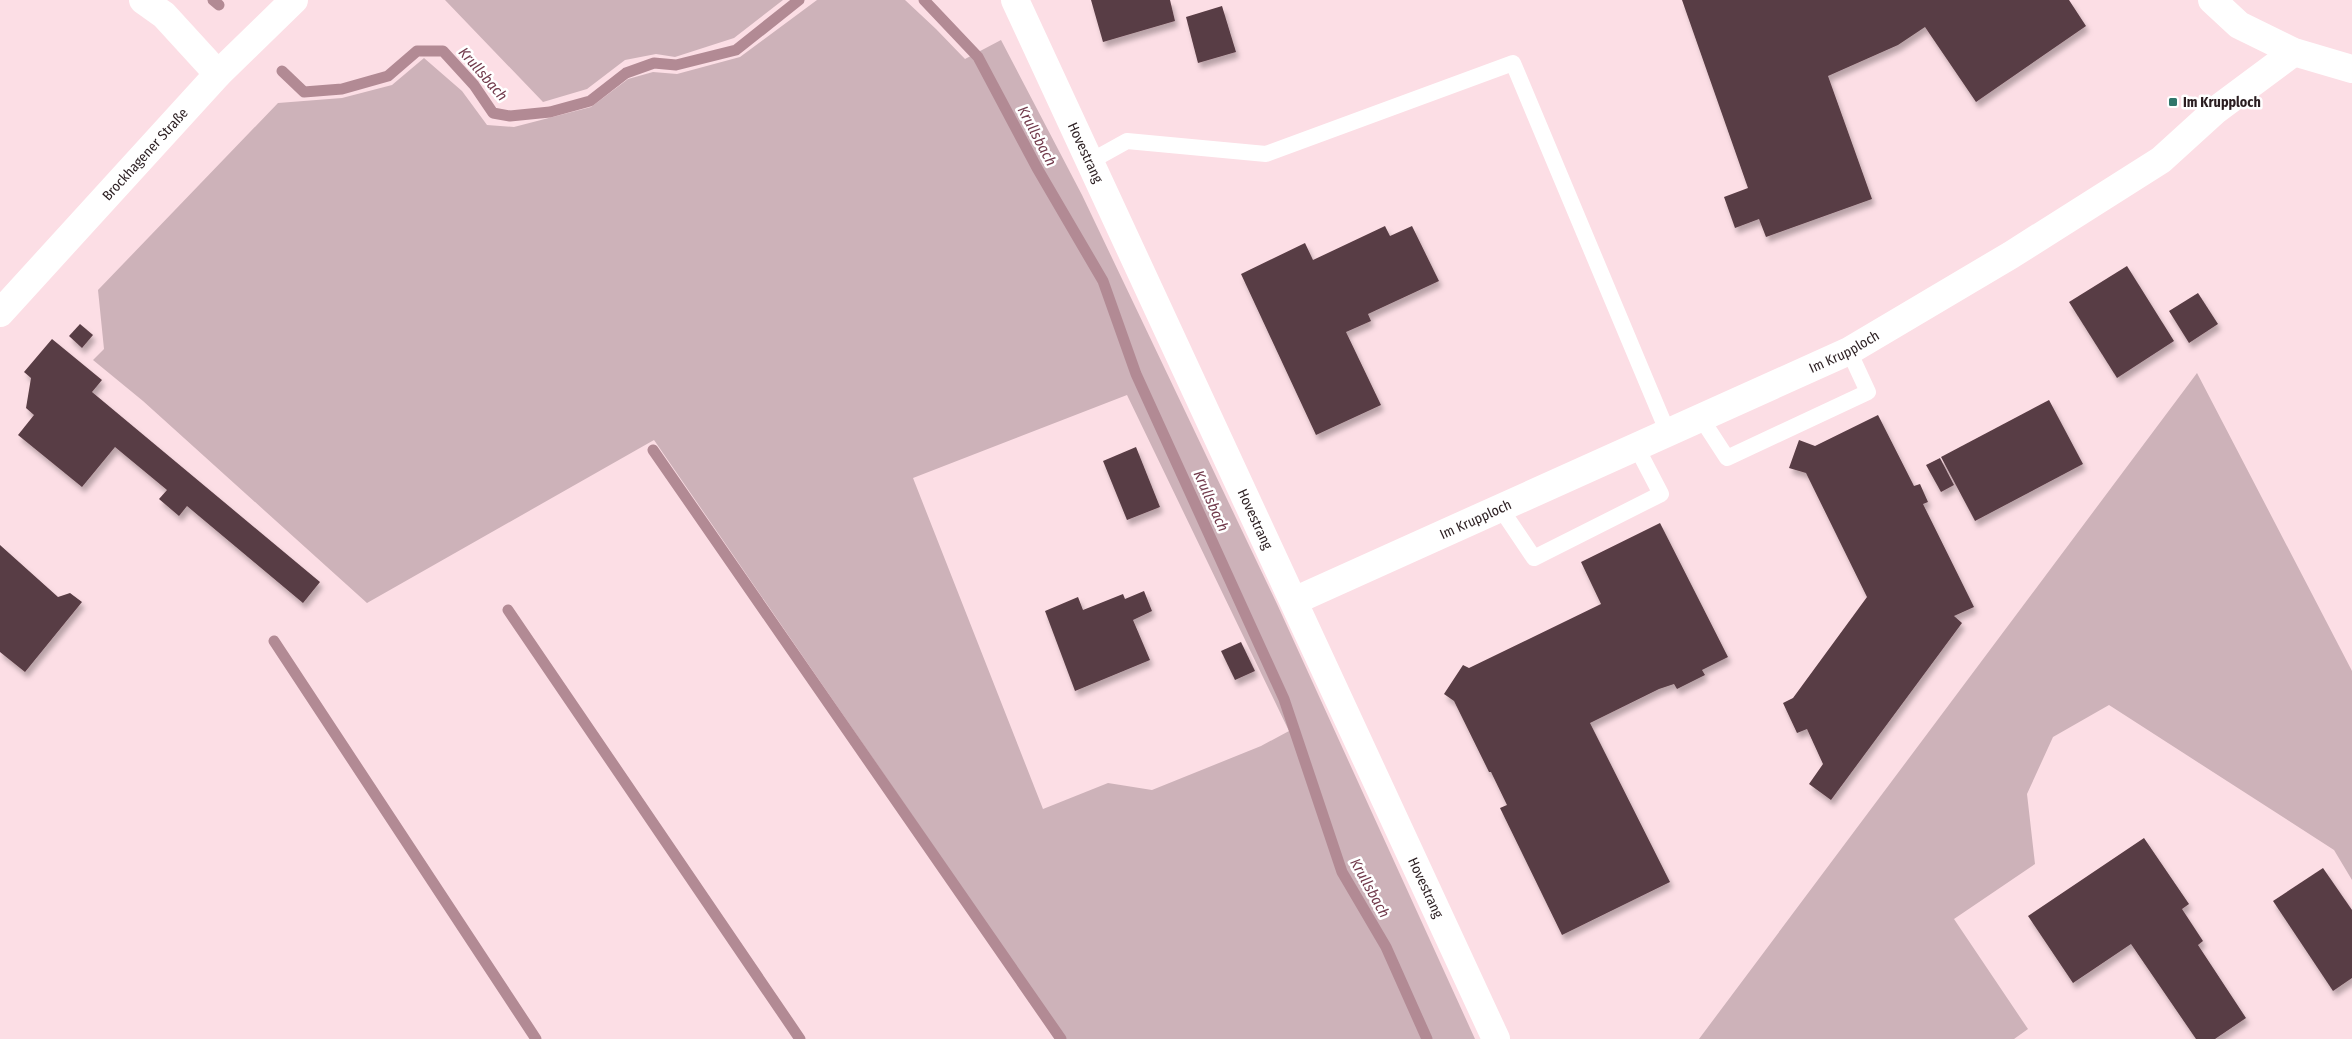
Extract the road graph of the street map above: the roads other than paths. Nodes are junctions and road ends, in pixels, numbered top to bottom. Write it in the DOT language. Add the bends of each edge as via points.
graph roads {
  1 [pos="143,0"];
  2 [pos="294,0"];
  3 [pos="1014,0"];
  4 [pos="2212,0"];
  5 [pos="2294,52"];
  6 [pos="2352,69"];
  7 [pos="218,74"];
  8 [pos="1090,161"];
  9 [pos="0,313"];
  10 [pos="1849,351"];
  11 [pos="1701,418"];
  12 [pos="1668,433"];
  13 [pos="1637,448"];
  14 [pos="1501,509"];
  15 [pos="1294,601"];
  16 [pos="1496,1039"];
  1 -- 7 [label="street" via="164,15"];
  2 -- 7 [label="street, Brockhagener Straße"];
  3 -- 8 [label="street, Hovestrang"];
  4 -- 5 [label="street" via="2239,25"];
  5 -- 6 [label="street"];
  5 -- 10 [label="street, Im Krupploch" via="2216,110 2160,160 2011,255"];
  7 -- 9 [label="street, Brockhagener Straße"];
  8 -- 12 [label="lane" via="1128,141 1266,154 1513,63"];
  8 -- 15 [label="street, Hovestrang"];
  10 -- 11 [label="street, Im Krupploch"];
  10 -- 11 [label="lane" via="1868,392 1727,458"];
  11 -- 12 [label="street, Im Krupploch"];
  12 -- 13 [label="street, Im Krupploch"];
  13 -- 14 [label="street, Im Krupploch"];
  13 -- 14 [label="lane" via="1661,494 1534,558"];
  14 -- 15 [label="street, Im Krupploch"];
  15 -- 16 [label="street, Hovestrang"];
}
